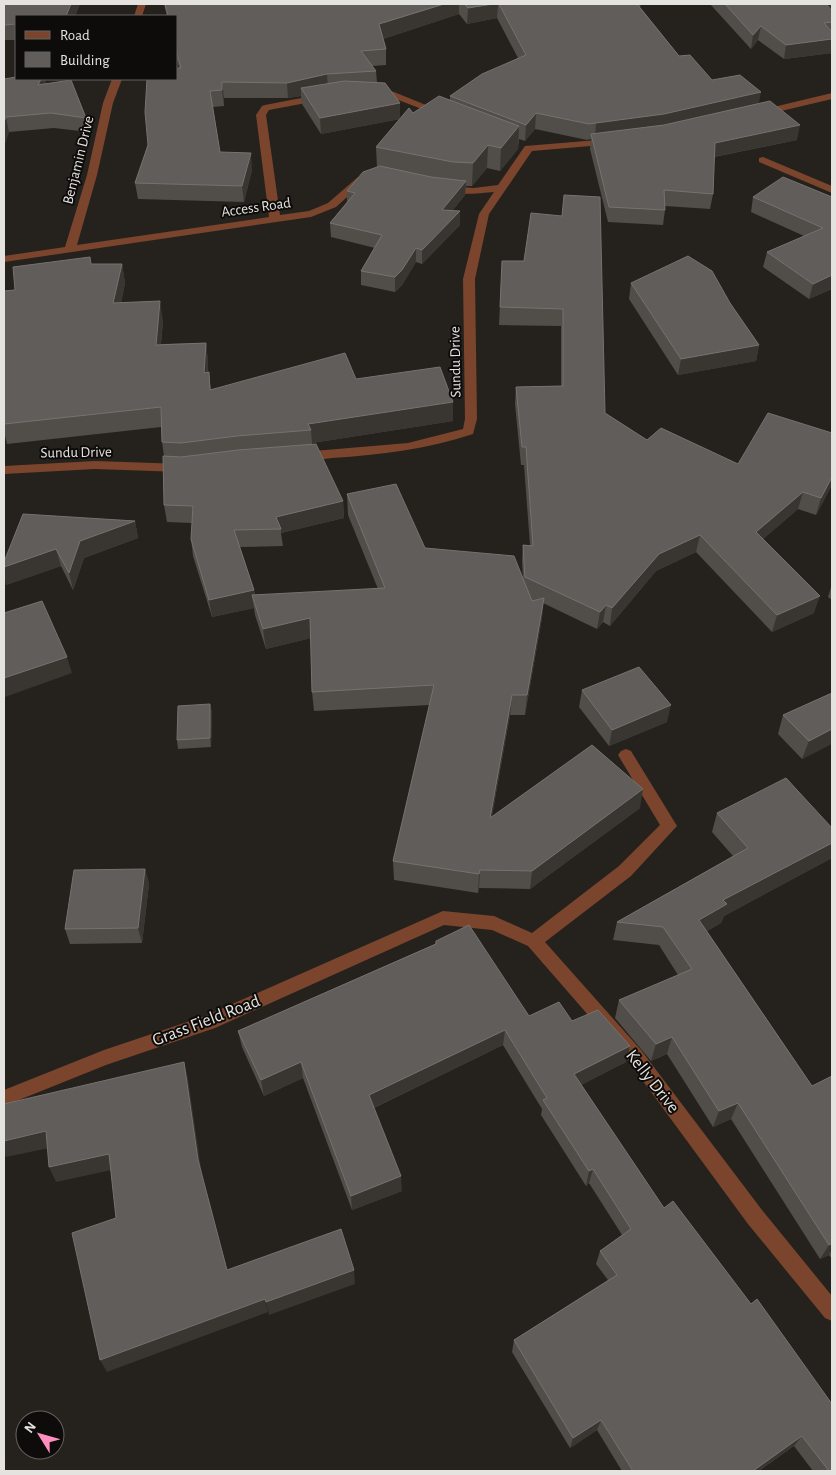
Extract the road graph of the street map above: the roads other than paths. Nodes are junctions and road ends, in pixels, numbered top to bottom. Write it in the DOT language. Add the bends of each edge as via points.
graph roads {
  1 [pos="117,80"];
  2 [pos="363,91"];
  3 [pos="328,96"];
  4 [pos="832,96"];
  5 [pos="746,117"];
  6 [pos="455,119"];
  7 [pos="621,140"];
  8 [pos="763,160"];
  9 [pos="371,176"];
  10 [pos="433,186"];
  11 [pos="500,188"];
  12 [pos="832,190"];
  13 [pos="275,219"];
  14 [pos="70,249"];
  15 [pos="4,259"];
  16 [pos="288,457"];
  17 [pos="193,467"];
  18 [pos="4,470"];
  19 [pos="626,755"];
  20 [pos="404,935"];
  21 [pos="534,941"];
  22 [pos="4,1098"];
  23 [pos="832,1311"];
  1 -- 14 [label="street, Benjamin Drive"];
  2 -- 6 [label="street" via="391,94"];
  3 -- 13 [label="street" via="265,108 261,115"];
  4 -- 5 [label="street"];
  7 -- 11 [label="street, Sundu Drive" via="583,146 524,146"];
  8 -- 12 [label="street"];
  9 -- 13 [label="street, Access Road" via="357,182 323,210"];
  10 -- 11 [label="street" via="474,191"];
  11 -- 16 [label="street, Sundu Drive" via="484,214 470,279 469,431 448,439 373,451"];
  13 -- 14 [label="street, Access Road"];
  14 -- 15 [label="street, Access Road"];
  17 -- 18 [label="street, Sundu Drive" via="95,466"];
  19 -- 21 [label="street" via="669,826 625,871"];
  20 -- 21 [label="street, Kelly Drive" via="443,918 494,922"];
  20 -- 22 [label="street, Grass Field Road" via="209,1022 104,1058"];
  21 -- 23 [label="street, Kelly Drive" via="635,1056 755,1217"];
}
